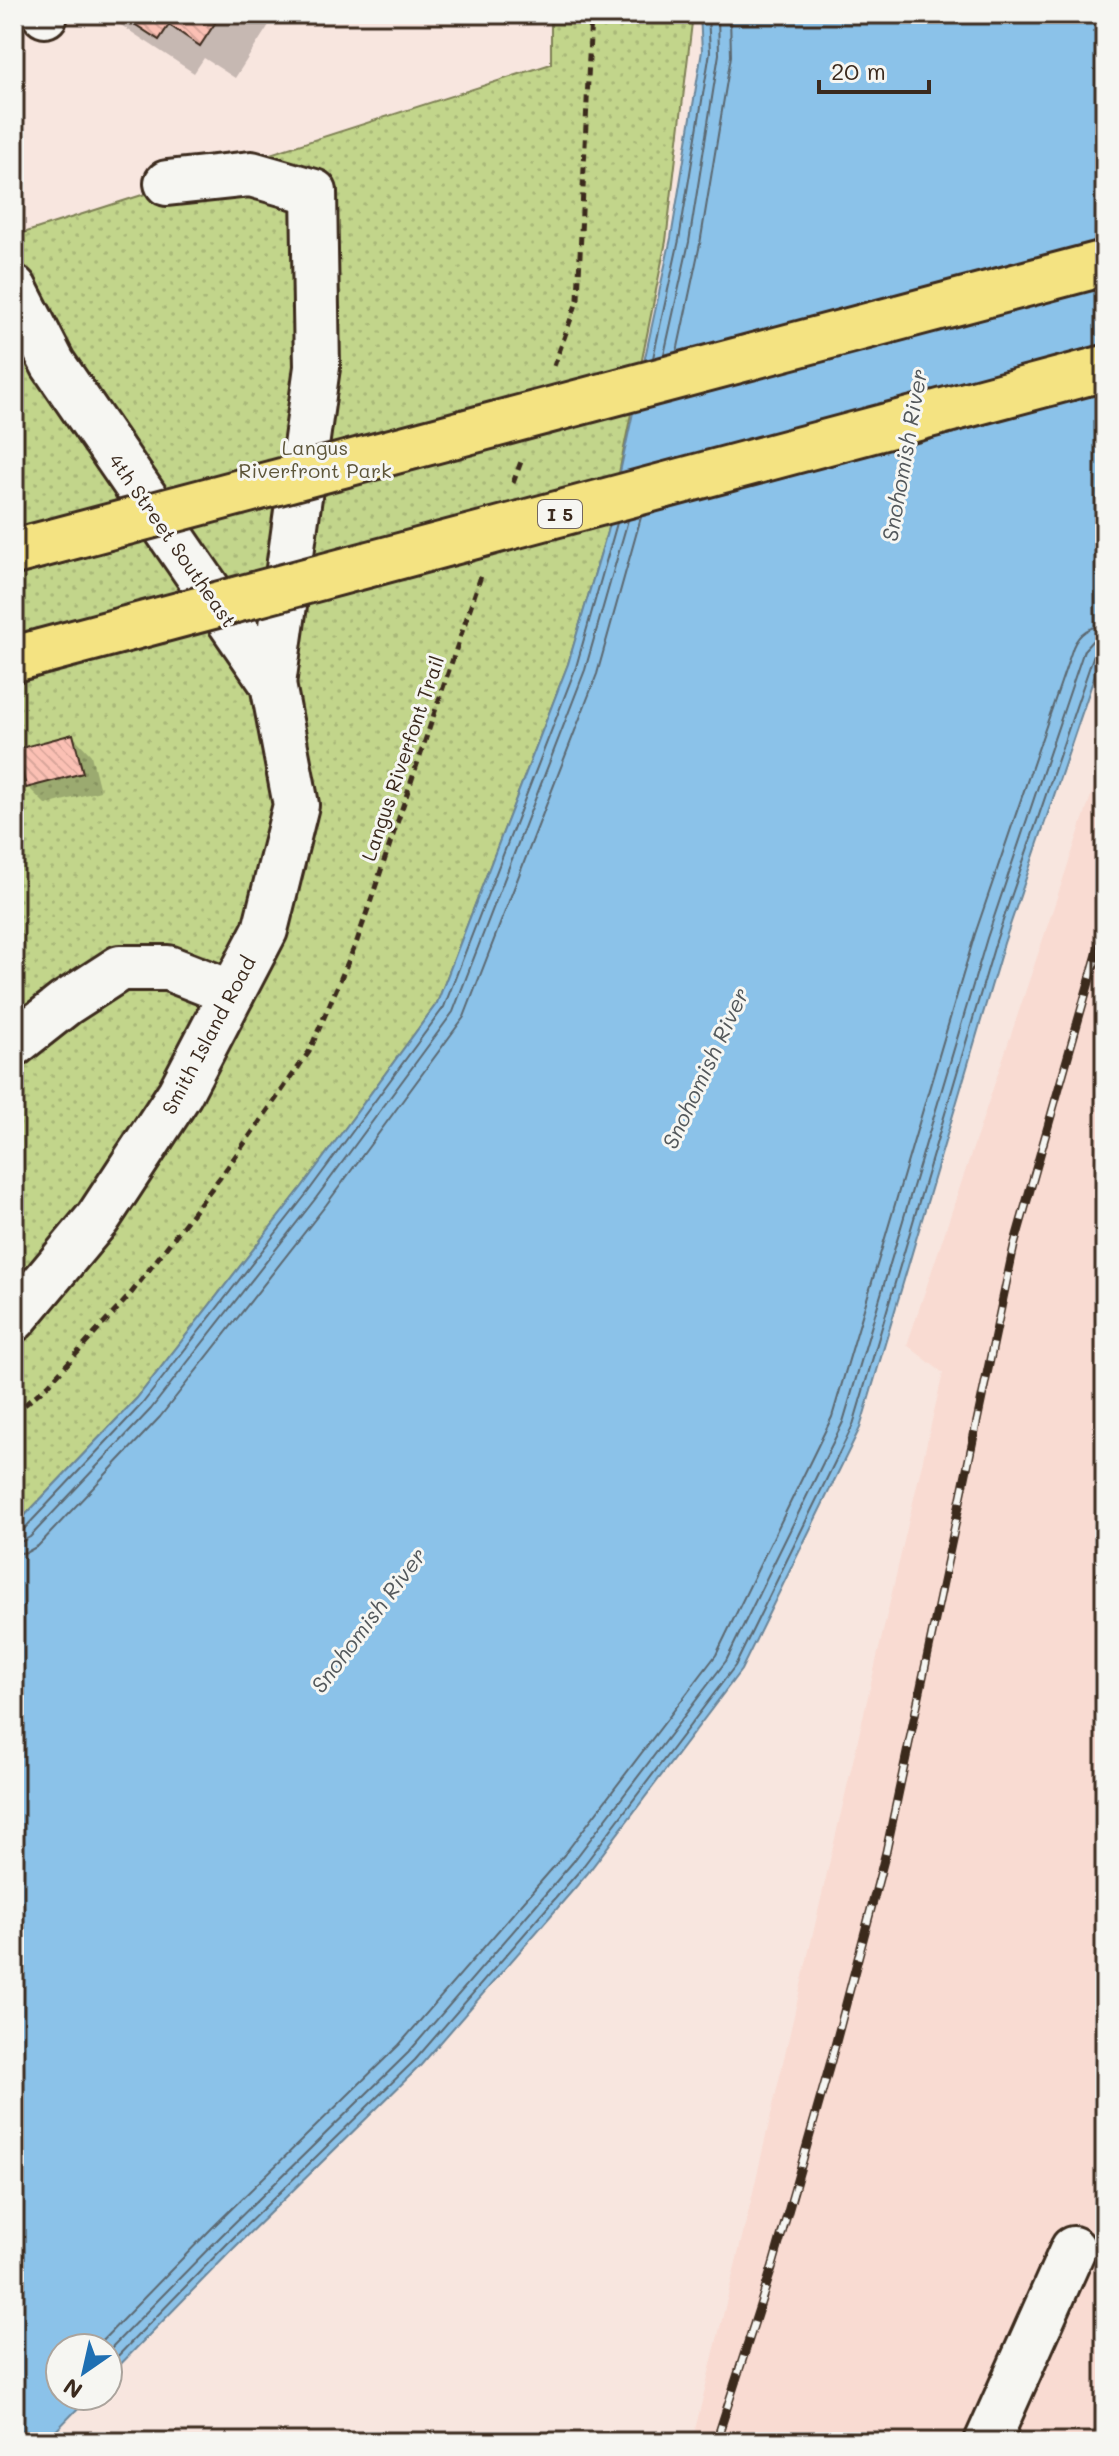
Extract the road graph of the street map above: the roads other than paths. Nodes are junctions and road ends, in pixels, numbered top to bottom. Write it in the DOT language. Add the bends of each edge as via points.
graph roads {
  1 [pos="167,183"];
  2 [pos="1105,263"];
  3 [pos="14,288"];
  4 [pos="1105,368"];
  5 [pos="14,552"];
  6 [pos="14,659"];
  7 [pos="273,684"];
  8 [pos="296,805"];
  9 [pos="232,993"];
  10 [pos="14,1044"];
  11 [pos="14,1319"];
  12 [pos="1073,2249"];
  13 [pos="987,2442"];
  1 -- 7 [label="street" via="251,174 314,192 317,367"];
  2 -- 5 [label="highway, bridge"];
  3 -- 7 [label="street, 4th Street Southeast" via="53,364"];
  4 -- 6 [label="highway, I 5, bridge"];
  7 -- 8 [label="street, 4th Street Southeast"];
  8 -- 9 [label="street, Smith Island Road" via="265,930"];
  9 -- 10 [label="street" via="168,968 120,968"];
  9 -- 11 [label="street, Smith Island Road" via="180,1093 106,1205"];
  12 -- 13 [label="street"];
}
